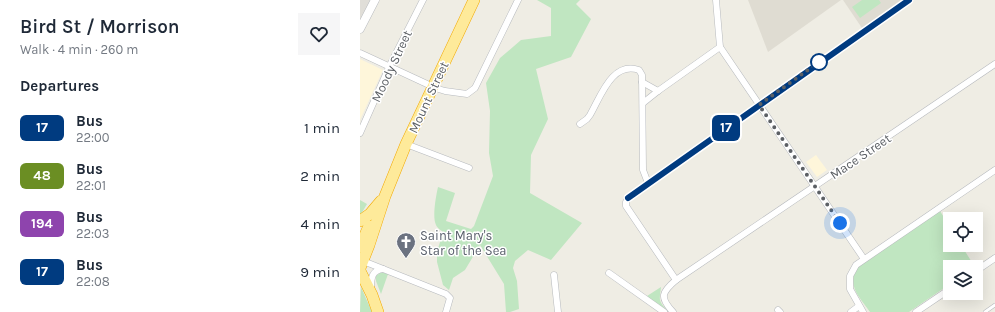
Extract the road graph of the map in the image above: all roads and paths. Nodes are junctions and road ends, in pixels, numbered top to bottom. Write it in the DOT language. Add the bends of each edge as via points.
graph roads {
  1 [pos="375,0"];
  2 [pos="423,0"];
  3 [pos="474,0"];
  4 [pos="518,0"];
  5 [pos="716,0"];
  6 [pos="909,0"];
  7 [pos="360,29"];
  8 [pos="720,47"];
  9 [pos="360,53"];
  10 [pos="995,64"];
  11 [pos="390,67"];
  12 [pos="642,82"];
  13 [pos="429,86"];
  14 [pos="658,91"];
  15 [pos="643,103"];
  16 [pos="759,105"];
  17 [pos="580,124"];
  18 [pos="360,133"];
  19 [pos="406,144"];
  20 [pos="469,168"];
  21 [pos="995,170"];
  22 [pos="648,183"];
  23 [pos="815,186"];
  24 [pos="385,196"];
  25 [pos="360,221"];
  26 [pos="360,246"];
  27 [pos="995,258"];
  28 [pos="864,259"];
  29 [pos="361,265"];
  30 [pos="983,266"];
  31 [pos="383,269"];
  32 [pos="609,273"];
  33 [pos="554,275"];
  34 [pos="676,280"];
  35 [pos="943,294"];
  36 [pos="372,295"];
  37 [pos="995,305"];
  38 [pos="859,306"];
  39 [pos="378,312"];
  40 [pos="446,312"];
  41 [pos="558,312"];
  42 [pos="664,312"];
  43 [pos="673,312"];
  44 [pos="851,312"];
  45 [pos="864,312"];
  46 [pos="916,312"];
  47 [pos="984,312"];
  1 -- 7 [label="street"];
  2 -- 11 [label="street, Moody Street"];
  3 -- 13 [label="highway, Mount Street"];
  4 -- 13 [label="street" via="475,88 467,94"];
  5 -- 8 [label="street"];
  6 -- 16 [label="street"];
  8 -- 14 [label="street"];
  8 -- 16 [label="street"];
  9 -- 11 [label="street"];
  10 -- 23 [label="street, Mace Street"];
  11 -- 13 [label="street"];
  11 -- 18 [label="street, Moody Street"];
  12 -- 14 [label="street"];
  12 -- 15 [label="street"];
  12 -- 17 [label="street" via="642,75 635,69 627,68 613,75 590,115"];
  13 -- 19 [label="highway, Mount Street"];
  14 -- 15 [label="street"];
  15 -- 22 [label="street" via="643,170"];
  16 -- 22 [label="street"];
  16 -- 23 [label="street"];
  19 -- 20 [label="street"];
  19 -- 24 [label="highway, Mount Street"];
  21 -- 28 [label="street"];
  22 -- 34 [label="street" via="628,198 626,206"];
  23 -- 28 [label="street"];
  23 -- 34 [label="street, Mace Street"];
  24 -- 25 [label="highway" via="370,214"];
  24 -- 26 [label="highway, Mount Street"];
  24 -- 29 [label="highway, Mount Street"];
  27 -- 30 [label="street"];
  28 -- 38 [label="street" via="856,265 850,276 850,289"];
  29 -- 31 [label="street"];
  29 -- 36 [label="highway"];
  31 -- 36 [label="street" via="377,270 372,276"];
  31 -- 40 [label="street" via="446,294 450,298"];
  32 -- 42 [label="street"];
  33 -- 41 [label="street"];
  34 -- 43 [label="street, Mace Street" via="665,289 663,295"];
  35 -- 46 [label="street"];
  36 -- 39 [label="highway"];
  37 -- 47 [label="lane"];
  38 -- 44 [label="street"];
  38 -- 45 [label="street"];
}
